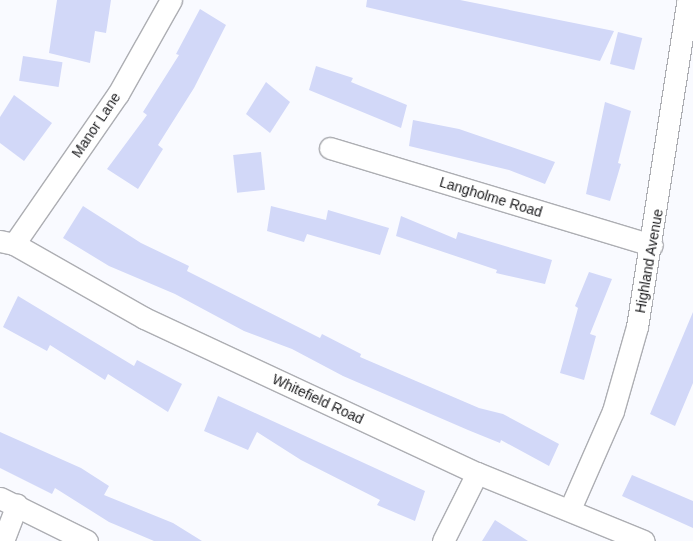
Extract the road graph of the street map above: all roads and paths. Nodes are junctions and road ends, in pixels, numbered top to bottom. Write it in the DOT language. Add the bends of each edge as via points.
graph roads {
  1 [pos="171,0"];
  2 [pos="685,3"];
  3 [pos="330,148"];
  4 [pos="7,243"];
  5 [pos="652,245"];
  6 [pos="477,473"];
  7 [pos="9,502"];
  8 [pos="570,509"];
  9 [pos="3,541"];
  10 [pos="87,541"];
  11 [pos="443,541"];
  12 [pos="644,541"];
  1 -- 4 [label="street, Manor Lane" via="118,94"];
  2 -- 5 [label="street, Highland Avenue"];
  3 -- 5 [label="street, Langholme Road"];
  4 -- 6 [label="street, Whitefield Road" via="144,318"];
  5 -- 8 [label="street, Highland Avenue" via="637,327 613,411"];
  6 -- 8 [label="street, Whitefield Road"];
  6 -- 11 [label="street"];
  7 -- 9 [label="street"];
  7 -- 10 [label="street"];
  8 -- 12 [label="street, Whitefield Road"];
}
